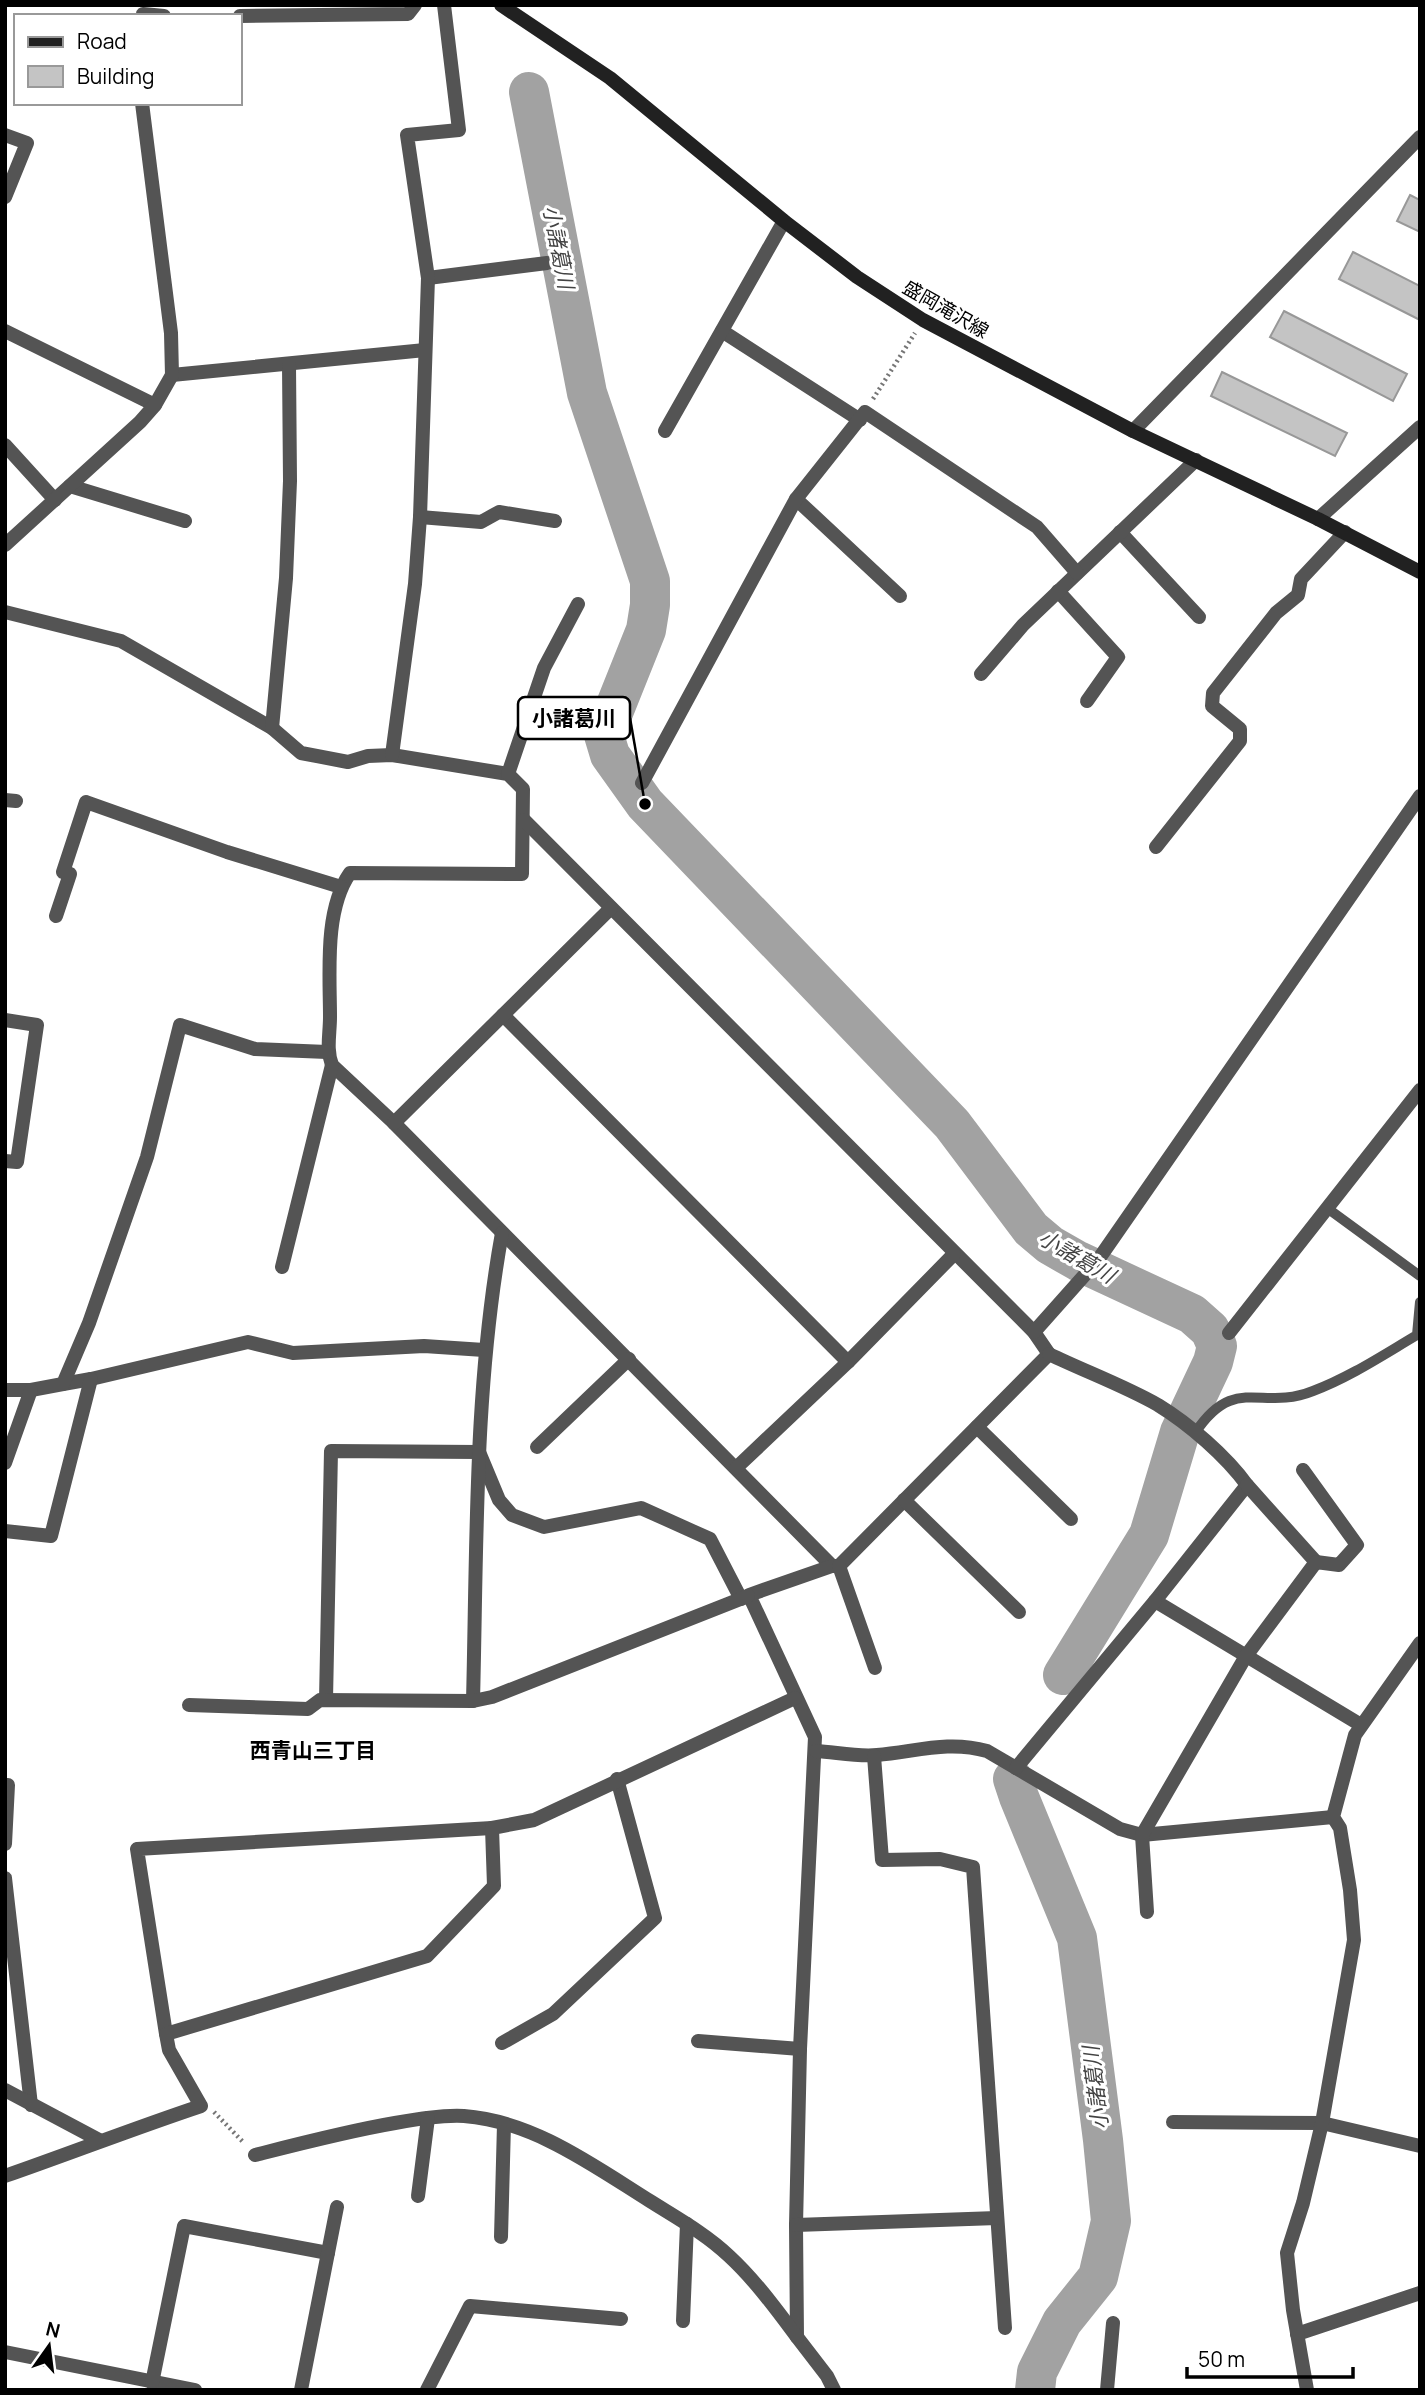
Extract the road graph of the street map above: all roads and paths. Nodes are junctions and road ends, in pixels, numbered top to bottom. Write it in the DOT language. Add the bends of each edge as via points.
graph roads {
  1 [pos="415,5"];
  2 [pos="444,5"];
  3 [pos="501,5"];
  4 [pos="242,16"];
  5 [pos="142,105"];
  6 [pos="5,135"];
  7 [pos="1420,137"];
  8 [pos="5,197"];
  9 [pos="784,221"];
  10 [pos="547,263"];
  11 [pos="428,278"];
  12 [pos="923,320"];
  13 [pos="5,331"];
  14 [pos="722,331"];
  15 [pos="425,350"];
  16 [pos="289,365"];
  17 [pos="172,374"];
  18 [pos="155,405"];
  19 [pos="862,416"];
  20 [pos="1420,427"];
  21 [pos="665,431"];
  22 [pos="1133,431"];
  23 [pos="5,445"];
  24 [pos="1196,460"];
  25 [pos="70,486"];
  26 [pos="796,499"];
  27 [pos="55,500"];
  28 [pos="421,517"];
  29 [pos="1318,519"];
  30 [pos="185,521"];
  31 [pos="555,521"];
  32 [pos="1120,532"];
  33 [pos="1345,532"];
  34 [pos="5,545"];
  35 [pos="1420,572"];
  36 [pos="1077,573"];
  37 [pos="1058,591"];
  38 [pos="900,596"];
  39 [pos="578,604"];
  40 [pos="5,612"];
  41 [pos="1199,617"];
  42 [pos="981,674"];
  43 [pos="1087,701"];
  44 [pos="272,728"];
  45 [pos="392,755"];
  46 [pos="508,774"];
  47 [pos="642,783"];
  48 [pos="1420,796"];
  49 [pos="524,820"];
  50 [pos="1156,847"];
  51 [pos="341,887"];
  52 [pos="611,908"];
  53 [pos="57,916"];
  54 [pos="503,1015"];
  55 [pos="5,1020"];
  56 [pos="329,1059"];
  57 [pos="1420,1090"];
  58 [pos="394,1123"];
  59 [pos="5,1161"];
  60 [pos="1327,1208"];
  61 [pos="502,1233"];
  62 [pos="954,1254"];
  63 [pos="282,1267"];
  64 [pos="1420,1276"];
  65 [pos="1420,1302"];
  66 [pos="1034,1332"];
  67 [pos="1229,1333"];
  68 [pos="1418,1335"];
  69 [pos="484,1350"];
  70 [pos="1049,1354"];
  71 [pos="629,1359"];
  72 [pos="848,1362"];
  73 [pos="91,1379"];
  74 [pos="63,1384"];
  75 [pos="5,1390"];
  76 [pos="31,1390"];
  77 [pos="977,1427"];
  78 [pos="1194,1433"];
  79 [pos="537,1447"];
  80 [pos="479,1452"];
  81 [pos="5,1463"];
  82 [pos="736,1468"];
  83 [pos="1303,1470"];
  84 [pos="1248,1485"];
  85 [pos="904,1500"];
  86 [pos="1071,1519"];
  87 [pos="5,1531"];
  88 [pos="1316,1562"];
  89 [pos="835,1566"];
  90 [pos="745,1597"];
  91 [pos="1155,1601"];
  92 [pos="1019,1612"];
  93 [pos="1420,1643"];
  94 [pos="1247,1656"];
  95 [pos="875,1668"];
  96 [pos="795,1698"];
  97 [pos="326,1700"];
  98 [pos="473,1701"];
  99 [pos="189,1705"];
  100 [pos="1361,1725"];
  101 [pos="816,1751"];
  102 [pos="874,1756"];
  103 [pos="1016,1768"];
  104 [pos="617,1779"];
  105 [pos="5,1785"];
  106 [pos="1333,1817"];
  107 [pos="492,1828"];
  108 [pos="1142,1835"];
  109 [pos="5,1844"];
  110 [pos="5,1878"];
  111 [pos="1147,1912"];
  112 [pos="166,2034"];
  113 [pos="698,2041"];
  114 [pos="502,2043"];
  115 [pos="800,2049"];
  116 [pos="5,2090"];
  117 [pos="31,2105"];
  118 [pos="201,2106"];
  119 [pos="428,2118"];
  120 [pos="1173,2123"];
  121 [pos="1322,2123"];
  122 [pos="504,2124"];
  123 [pos="99,2140"];
  124 [pos="1420,2146"];
  125 [pos="256,2155"];
  126 [pos="5,2176"];
  127 [pos="418,2196"];
  128 [pos="337,2207"];
  129 [pos="998,2218"];
  130 [pos="687,2224"];
  131 [pos="796,2225"];
  132 [pos="501,2237"];
  133 [pos="328,2253"];
  134 [pos="1420,2294"];
  135 [pos="621,2319"];
  136 [pos="683,2321"];
  137 [pos="1113,2323"];
  138 [pos="1005,2328"];
  139 [pos="1297,2334"];
  140 [pos="797,2337"];
  141 [pos="5,2352"];
  142 [pos="152,2383"];
  143 [pos="195,2390"];
  144 [pos="301,2390"];
  145 [pos="427,2390"];
  146 [pos="834,2390"];
  147 [pos="1107,2390"];
  148 [pos="1307,2390"];
  1 -- 4 [label="street" via="408,13"];
  2 -- 11 [label="street" via="459,130 407,135"];
  3 -- 9 [label="main road, 盛岡滝沢線" via="610,78"];
  5 -- 17 [label="street" via="171,333"];
  6 -- 8 [label="street" via="27,143"];
  7 -- 22 [label="street"];
  9 -- 12 [label="main road, 盛岡滝沢線"];
  9 -- 14 [label="street"];
  10 -- 11 [label="street"];
  11 -- 15 [label="street"];
  12 -- 19 [label="path"];
  12 -- 22 [label="main road, 盛岡滝沢線"];
  13 -- 18 [label="street"];
  14 -- 19 [label="street"];
  14 -- 21 [label="street"];
  15 -- 16 [label="street"];
  15 -- 28 [label="street"];
  16 -- 17 [label="street"];
  16 -- 44 [label="street" via="286,578"];
  17 -- 18 [label="street"];
  18 -- 25 [label="street"];
  19 -- 26 [label="street"];
  19 -- 36 [label="street" via="1037,527"];
  20 -- 29 [label="street"];
  22 -- 24 [label="main road, 盛岡滝沢線"];
  23 -- 27 [label="street"];
  24 -- 29 [label="main road, 盛岡滝沢線"];
  24 -- 32 [label="street"];
  25 -- 27 [label="street"];
  25 -- 30 [label="street"];
  26 -- 38 [label="street"];
  26 -- 47 [label="street"];
  27 -- 34 [label="street"];
  28 -- 31 [label="street" via="481,522 499,512"];
  28 -- 45 [label="street"];
  29 -- 33 [label="main road, 盛岡滝沢線"];
  32 -- 36 [label="street"];
  32 -- 41 [label="street"];
  33 -- 35 [label="main road, 盛岡滝沢線"];
  33 -- 50 [label="street" via="1301,579 1298,595 1276,613 1213,693 1212,706 1240,729 1240,741"];
  36 -- 37 [label="street"];
  37 -- 42 [label="street"];
  37 -- 43 [label="street" via="1118,657"];
  39 -- 46 [label="street" via="544,668"];
  40 -- 44 [label="street" via="121,641"];
  44 -- 45 [label="street" via="301,753 348,762"];
  45 -- 46 [label="street"];
  46 -- 49 [label="street" via="523,789"];
  48 -- 66 [label="street" via="1098,1261"];
  49 -- 51 [label="street" via="522,874 350,873"];
  49 -- 52 [label="street"];
  51 -- 53 [label="street" via="86,802 63,872 70,874"];
  51 -- 56 [label="street" via="330,939"];
  52 -- 54 [label="street"];
  52 -- 62 [label="street"];
  54 -- 58 [label="street"];
  54 -- 72 [label="street"];
  55 -- 59 [label="street" via="37,1025 17,1162"];
  56 -- 58 [label="street"];
  56 -- 63 [label="street"];
  56 -- 74 [label="street" via="255,1049 180,1025 147,1157"];
  57 -- 60 [label="street"];
  58 -- 61 [label="street"];
  60 -- 64 [label="lane"];
  60 -- 67 [label="street"];
  61 -- 69 [label="street"];
  61 -- 71 [label="street"];
  62 -- 66 [label="street"];
  62 -- 72 [label="street"];
  65 -- 68 [label="lane"];
  66 -- 70 [label="street"];
  68 -- 78 [label="lane" via="1310,1393 1287,1399 1227,1401 1208,1413"];
  69 -- 73 [label="street" via="424,1346 293,1353 248,1342"];
  69 -- 80 [label="street"];
  70 -- 77 [label="street"];
  70 -- 78 [label="street" via="1158,1405"];
  71 -- 79 [label="street"];
  71 -- 82 [label="street"];
  72 -- 82 [label="street"];
  73 -- 74 [label="street"];
  73 -- 87 [label="street" via="51,1536"];
  74 -- 76 [label="street"];
  75 -- 76 [label="street"];
  76 -- 81 [label="street"];
  77 -- 85 [label="street"];
  77 -- 86 [label="street"];
  78 -- 84 [label="street"];
  80 -- 90 [label="street" via="499,1500 512,1515 544,1527 641,1508 710,1539"];
  80 -- 97 [label="street" via="331,1451"];
  80 -- 98 [label="street"];
  82 -- 89 [label="street"];
  83 -- 88 [label="street" via="1357,1545 1339,1564"];
  84 -- 88 [label="street"];
  84 -- 91 [label="street"];
  85 -- 89 [label="street"];
  85 -- 92 [label="street"];
  88 -- 94 [label="street"];
  89 -- 90 [label="street"];
  89 -- 95 [label="street"];
  90 -- 96 [label="street"];
  90 -- 98 [label="street"];
  91 -- 94 [label="street"];
  91 -- 103 [label="street"];
  93 -- 100 [label="street"];
  94 -- 100 [label="street"];
  94 -- 108 [label="street"];
  96 -- 101 [label="street" via="815,1737"];
  96 -- 104 [label="street"];
  97 -- 98 [label="street"];
  97 -- 99 [label="street" via="308,1709"];
  100 -- 106 [label="street"];
  101 -- 102 [label="street"];
  101 -- 115 [label="street"];
  102 -- 103 [label="street" via="966,1746 987,1751"];
  102 -- 129 [label="street" via="882,1860 940,1860 973,1867"];
  103 -- 108 [label="street" via="1120,1829"];
  104 -- 107 [label="street" via="534,1820"];
  104 -- 114 [label="street" via="655,1918 553,2014"];
  105 -- 109 [label="street"];
  106 -- 108 [label="street"];
  106 -- 121 [label="street" via="1340,1828 1354,1940"];
  107 -- 112 [label="street" via="494,1885 427,1956"];
  107 -- 112 [label="street" via="136,1849"];
  108 -- 111 [label="street"];
  110 -- 117 [label="street"];
  112 -- 118 [label="street" via="169,2050"];
  113 -- 115 [label="street"];
  115 -- 131 [label="street"];
  116 -- 117 [label="street"];
  117 -- 123 [label="street"];
  118 -- 123 [label="street"];
  118 -- 125 [label="path" via="211,2109"];
  119 -- 122 [label="street" via="464,2116"];
  119 -- 125 [label="street" via="344,2132"];
  119 -- 127 [label="street"];
  120 -- 121 [label="street"];
  121 -- 124 [label="street"];
  121 -- 139 [label="street" via="1287,2253"];
  122 -- 130 [label="street" via="585,2160"];
  122 -- 132 [label="street"];
  123 -- 126 [label="street"];
  128 -- 133 [label="street"];
  129 -- 131 [label="street"];
  129 -- 138 [label="street"];
  130 -- 136 [label="street"];
  130 -- 140 [label="street" via="728,2255"];
  131 -- 140 [label="street"];
  133 -- 142 [label="street" via="184,2225"];
  133 -- 144 [label="street"];
  134 -- 139 [label="street"];
  135 -- 145 [label="street" via="470,2306"];
  137 -- 147 [label="street"];
  139 -- 148 [label="street"];
  140 -- 146 [label="street"];
  141 -- 142 [label="street"];
  142 -- 143 [label="street"];
}
